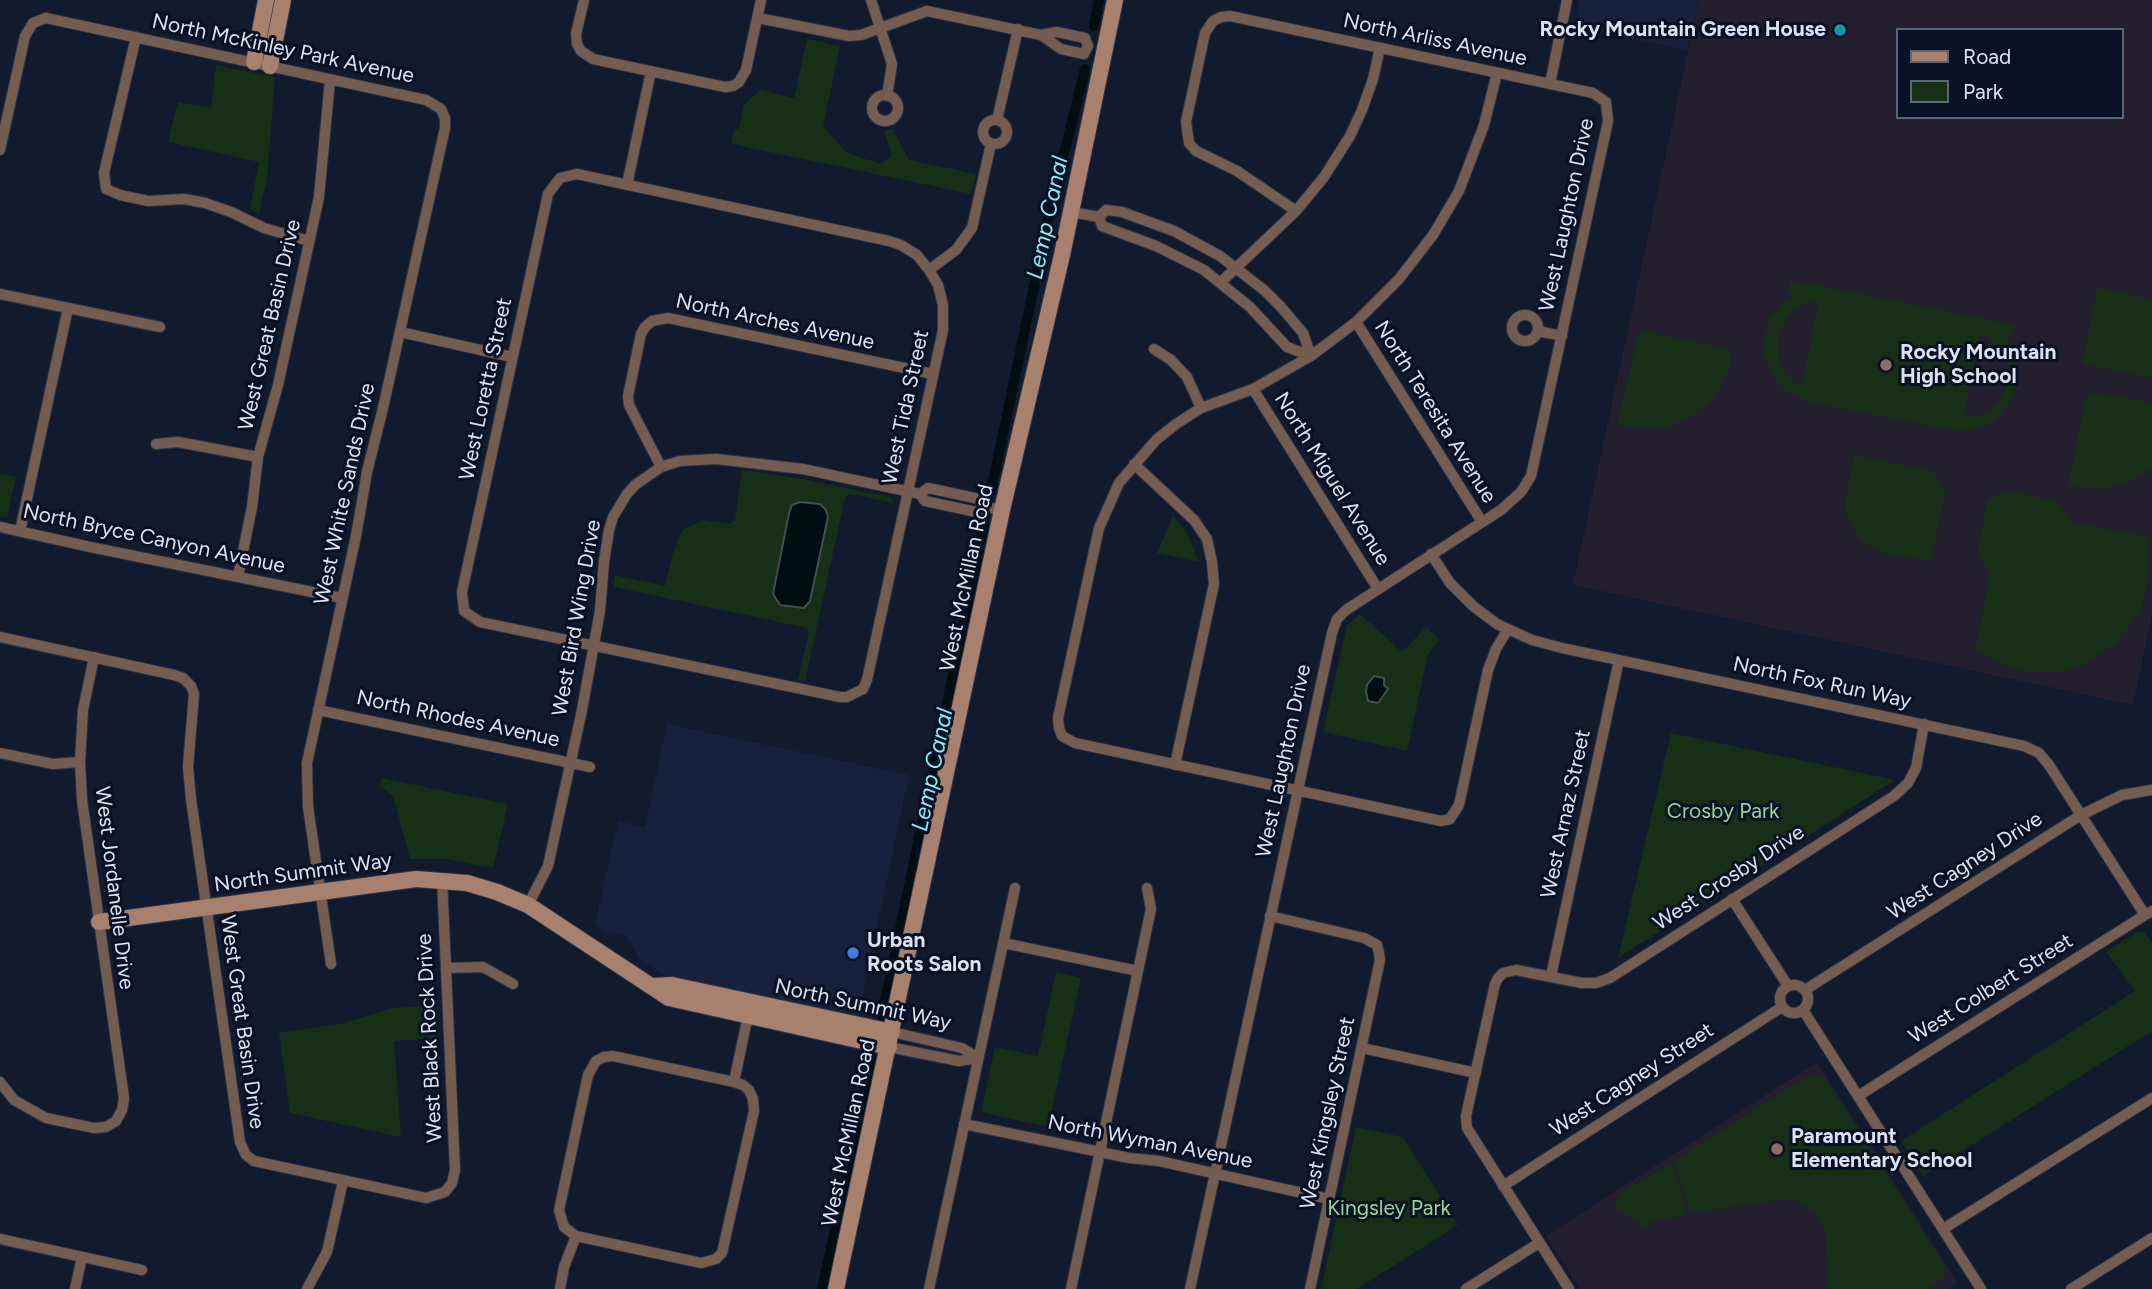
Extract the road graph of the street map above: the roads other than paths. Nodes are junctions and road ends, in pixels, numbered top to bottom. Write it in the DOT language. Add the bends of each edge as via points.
graph roads {
  1 [pos="266,0"];
  2 [pos="283,0"];
  3 [pos="584,0"];
  4 [pos="761,0"];
  5 [pos="871,0"];
  6 [pos="1115,0"];
  7 [pos="1567,0"];
  8 [pos="758,18"];
  9 [pos="881,27"];
  10 [pos="1018,29"];
  11 [pos="136,37"];
  12 [pos="1096,48"];
  13 [pos="1380,48"];
  14 [pos="262,64"];
  15 [pos="651,71"];
  16 [pos="1497,73"];
  17 [pos="330,80"];
  18 [pos="1550,84"];
  19 [pos="887,96"];
  20 [pos="1606,102"];
  21 [pos="440,109"];
  22 [pos="997,120"];
  23 [pos="991,144"];
  24 [pos="0,150"];
  25 [pos="627,185"];
  26 [pos="1296,211"];
  27 [pos="1071,212"];
  28 [pos="1099,217"];
  29 [pos="309,241"];
  30 [pos="1236,268"];
  31 [pos="929,270"];
  32 [pos="1221,282"];
  33 [pos="0,295"];
  34 [pos="68,308"];
  35 [pos="1356,322"];
  36 [pos="160,327"];
  37 [pos="1538,331"];
  38 [pos="400,332"];
  39 [pos="1562,336"];
  40 [pos="1154,349"];
  41 [pos="1311,356"];
  42 [pos="512,357"];
  43 [pos="933,374"];
  44 [pos="1253,389"];
  45 [pos="1201,408"];
  46 [pos="156,444"];
  47 [pos="258,457"];
  48 [pos="1134,464"];
  49 [pos="661,467"];
  50 [pos="908,491"];
  51 [pos="1002,510"];
  52 [pos="1482,522"];
  53 [pos="0,527"];
  54 [pos="20,531"];
  55 [pos="1431,554"];
  56 [pos="238,576"];
  57 [pos="1378,589"];
  58 [pos="342,598"];
  59 [pos="1508,629"];
  60 [pos="0,637"];
  61 [pos="595,646"];
  62 [pos="94,657"];
  63 [pos="1619,660"];
  64 [pos="318,710"];
  65 [pos="1924,724"];
  66 [pos="0,753"];
  67 [pos="80,762"];
  68 [pos="570,762"];
  69 [pos="1175,765"];
  70 [pos="590,767"];
  71 [pos="2152,790"];
  72 [pos="1297,792"];
  73 [pos="2081,815"];
  74 [pos="442,879"];
  75 [pos="1015,887"];
  76 [pos="1147,888"];
  77 [pos="320,891"];
  78 [pos="1732,900"];
  79 [pos="528,905"];
  80 [pos="206,907"];
  81 [pos="2148,913"];
  82 [pos="1270,916"];
  83 [pos="99,922"];
  84 [pos="1003,943"];
  85 [pos="331,964"];
  86 [pos="446,968"];
  87 [pos="1138,971"];
  88 [pos="1551,976"];
  89 [pos="513,984"];
  90 [pos="1787,986"];
  91 [pos="1805,990"];
  92 [pos="1782,1007"];
  93 [pos="750,1009"];
  94 [pos="1803,1010"];
  95 [pos="890,1040"];
  96 [pos="1362,1048"];
  97 [pos="978,1058"];
  98 [pos="1476,1073"];
  99 [pos="0,1082"];
  100 [pos="734,1082"];
  101 [pos="1858,1096"];
  102 [pos="2152,1098"];
  103 [pos="964,1124"];
  104 [pos="1101,1152"];
  105 [pos="1214,1173"];
  106 [pos="344,1181"];
  107 [pos="1503,1186"];
  108 [pos="1329,1199"];
  109 [pos="1943,1229"];
  110 [pos="576,1236"];
  111 [pos="2152,1238"];
  112 [pos="0,1239"];
  113 [pos="1539,1243"];
  114 [pos="82,1257"];
  115 [pos="142,1270"];
  116 [pos="75,1289"];
  117 [pos="307,1289"];
  118 [pos="559,1289"];
  119 [pos="836,1289"];
  120 [pos="929,1289"];
  121 [pos="1071,1289"];
  122 [pos="1190,1289"];
  123 [pos="1310,1289"];
  124 [pos="1466,1289"];
  125 [pos="1569,1289"];
  126 [pos="1982,1289"];
  127 [pos="2071,1289"];
  1 -- 14 [label="main road"];
  2 -- 14 [label="main road"];
  3 -- 15 [label="street" via="576,34 581,51 593,59"];
  4 -- 8 [label="street"];
  5 -- 9 [label="street"];
  6 -- 12 [label="main road, West McMillan Road"];
  7 -- 18 [label="street"];
  8 -- 9 [label="street" via="849,36"];
  8 -- 15 [label="street" via="746,70 733,86"];
  9 -- 10 [label="street" via="927,11"];
  9 -- 19 [label="street" via="892,64"];
  10 -- 12 [label="street" via="1085,38"];
  10 -- 22 [label="street"];
  11 -- 14 [label="street, North McKinley Park Avenue"];
  11 -- 24 [label="street, North McKinley Park Avenue" via="46,18 33,23 25,36"];
  11 -- 29 [label="street" via="104,173 106,189 148,201 205,203"];
  12 -- 27 [label="main road, West McMillan Road"];
  13 -- 16 [label="street, North Arliss Avenue"];
  13 -- 26 [label="street" via="1350,136"];
  13 -- 26 [label="street, North Arliss Avenue" via="1230,16 1213,20 1205,33 1186,122 1189,143"];
  14 -- 17 [label="street, North McKinley Park Avenue"];
  15 -- 25 [label="street"];
  16 -- 18 [label="street, North Arliss Avenue"];
  16 -- 35 [label="street" via="1484,125 1459,191 1399,279"];
  17 -- 21 [label="street, North McKinley Park Avenue" via="426,100"];
  17 -- 29 [label="street, West Great Basin Drive" via="319,197"];
  18 -- 20 [label="street, North Arliss Avenue" via="1593,93"];
  20 -- 39 [label="street, West Laughton Drive" via="1608,121"];
  21 -- 38 [label="street, West White Sands Drive" via="445,128"];
  22 -- 23 [label="street" via="983,127"];
  22 -- 23 [label="street" via="1004,123 1007,135 1003,142"];
  23 -- 31 [label="street" via="972,228 956,250"];
  25 -- 31 [label="street" via="889,240 917,255"];
  25 -- 42 [label="street, West Loretta Street" via="578,174 560,178 548,194"];
  26 -- 30 [label="street"];
  27 -- 28 [label="street"];
  27 -- 51 [label="main road, West McMillan Road"];
  28 -- 30 [label="street" via="1106,210 1122,212 1174,231"];
  28 -- 32 [label="street" via="1101,226 1156,246"];
  29 -- 47 [label="street, West Great Basin Drive"];
  30 -- 32 [label="street"];
  30 -- 41 [label="street" via="1282,307 1303,333"];
  31 -- 43 [label="street, West Tida Street" via="943,305 943,330"];
  32 -- 41 [label="street" via="1287,347"];
  33 -- 34 [label="street"];
  34 -- 36 [label="street"];
  34 -- 54 [label="street"];
  35 -- 41 [label="street"];
  35 -- 52 [label="street, North Teresita Avenue"];
  37 -- 39 [label="street, West Laughton Drive"];
  38 -- 42 [label="street"];
  38 -- 58 [label="street, West White Sands Drive"];
  39 -- 52 [label="street, West Laughton Drive" via="1531,475 1521,492"];
  40 -- 45 [label="street" via="1186,377"];
  41 -- 44 [label="street"];
  42 -- 61 [label="street, West Loretta Street" via="462,592 464,611 480,622"];
  43 -- 49 [label="street, North Arches Avenue" via="668,318 652,321 641,334 628,396"];
  43 -- 50 [label="street, West Tida Street"];
  44 -- 45 [label="street"];
  44 -- 57 [label="street, North Miguel Avenue"];
  45 -- 48 [label="street" via="1156,440"];
  46 -- 47 [label="street" via="178,442"];
  47 -- 56 [label="street, West Great Basin Drive"];
  48 -- 69 [label="street" via="1194,520 1207,539 1212,562 1214,584"];
  48 -- 69 [label="street" via="1109,502 1099,528 1058,718 1062,736 1075,743"];
  49 -- 50 [label="street" via="716,458 803,469"];
  49 -- 61 [label="street, West Bird Wing Drive" via="635,485 613,517"];
  50 -- 51 [label="street" via="920,494 928,488 984,500 985,507"];
  50 -- 61 [label="street, West Tida Street" via="867,680 855,693 840,697"];
  51 -- 95 [label="main road, West McMillan Road"];
  52 -- 55 [label="street, West Laughton Drive"];
  53 -- 54 [label="street, North Bryce Canyon Avenue"];
  54 -- 56 [label="street, North Bryce Canyon Avenue"];
  55 -- 57 [label="street, West Laughton Drive"];
  55 -- 59 [label="street, North Fox Run Way" via="1473,606"];
  56 -- 58 [label="street, North Bryce Canyon Avenue"];
  57 -- 72 [label="street, West Laughton Drive" via="1337,619"];
  58 -- 64 [label="street, West White Sands Drive"];
  59 -- 63 [label="street, North Fox Run Way" via="1542,643"];
  59 -- 72 [label="street" via="1488,670 1459,805 1450,819 1432,821"];
  60 -- 62 [label="street"];
  61 -- 68 [label="street, West Bird Wing Drive"];
  62 -- 67 [label="street, West Jordanelle Drive" via="83,710"];
  62 -- 80 [label="street, West Great Basin Drive" via="174,675 191,686 188,767"];
  63 -- 65 [label="street, North Fox Run Way"];
  63 -- 88 [label="street, West Arnaz Street"];
  64 -- 68 [label="street, North Rhodes Avenue"];
  64 -- 77 [label="street, West White Sands Drive" via="307,785"];
  65 -- 73 [label="street, North Fox Run Way" via="2039,753"];
  65 -- 78 [label="street, West Crosby Drive" via="1916,768 1894,796"];
  66 -- 67 [label="street" via="52,764"];
  67 -- 83 [label="street, West Jordanelle Drive"];
  68 -- 70 [label="street, North Rhodes Avenue"];
  68 -- 79 [label="street, West Bird Wing Drive" via="548,866"];
  69 -- 72 [label="street"];
  71 -- 73 [label="street, West Cagney Drive" via="2122,795"];
  72 -- 82 [label="street, West Laughton Drive"];
  73 -- 81 [label="street, North Fox Run Way"];
  73 -- 91 [label="street, West Cagney Drive"];
  74 -- 77 [label="main road, North Summit Way"];
  74 -- 79 [label="main road, North Summit Way" via="497,891"];
  74 -- 86 [label="street, West Black Rock Drive"];
  75 -- 84 [label="street"];
  76 -- 87 [label="street" via="1151,909"];
  77 -- 80 [label="main road, North Summit Way"];
  77 -- 85 [label="street, West White Sands Drive"];
  78 -- 88 [label="street, West Crosby Drive" via="1609,978 1582,983"];
  78 -- 90 [label="street"];
  79 -- 93 [label="main road, North Summit Way" via="669,998"];
  80 -- 83 [label="main road, North Summit Way"];
  80 -- 106 [label="street, West Great Basin Drive" via="240,1142 246,1155 264,1164"];
  81 -- 101 [label="street, West Colbert Street"];
  82 -- 96 [label="street, West Kingsley Street" via="1364,937 1377,946 1380,960"];
  82 -- 105 [label="street, West Laughton Drive"];
  83 -- 99 [label="street, West Jordanelle Drive" via="124,1098 116,1121 106,1128 94,1128 46,1118 14,1100"];
  84 -- 87 [label="street"];
  84 -- 97 [label="street"];
  86 -- 89 [label="street" via="483,967"];
  86 -- 106 [label="street, West Black Rock Drive" via="452,1183 445,1192 426,1198"];
  87 -- 104 [label="street"];
  88 -- 98 [label="street, West Crosby Drive" via="1516,970 1503,973 1495,984"];
  90 -- 91 [label="street"];
  90 -- 92 [label="street" via="1780,996"];
  91 -- 94 [label="street" via="1808,1001"];
  92 -- 94 [label="street" via="1791,1013"];
  92 -- 107 [label="street, West Cagney Street"];
  93 -- 95 [label="main road, North Summit Way"];
  93 -- 100 [label="street"];
  94 -- 101 [label="street"];
  95 -- 97 [label="street, North Summit Way" via="959,1061"];
  95 -- 119 [label="main road, West McMillan Road"];
  96 -- 98 [label="street"];
  96 -- 108 [label="street, West Kingsley Street"];
  97 -- 103 [label="street"];
  98 -- 107 [label="street" via="1467,1128"];
  100 -- 110 [label="street" via="613,1056 596,1061 588,1075 559,1210 564,1227"];
  100 -- 110 [label="street" via="750,1090 754,1111 726,1245 716,1259 701,1264"];
  101 -- 109 [label="street"];
  102 -- 109 [label="street"];
  103 -- 104 [label="street, North Wyman Avenue"];
  103 -- 120 [label="street"];
  104 -- 105 [label="street, North Wyman Avenue"];
  104 -- 121 [label="street"];
  105 -- 108 [label="street, North Wyman Avenue"];
  105 -- 122 [label="street, West Laughton Drive"];
  106 -- 117 [label="street" via="327,1252"];
  107 -- 113 [label="street"];
  108 -- 123 [label="street, West Kingsley Street"];
  109 -- 126 [label="street"];
  110 -- 118 [label="street"];
  111 -- 127 [label="street"];
  112 -- 114 [label="street"];
  113 -- 124 [label="street"];
  113 -- 125 [label="street"];
  114 -- 115 [label="street"];
  114 -- 116 [label="street"];
}
